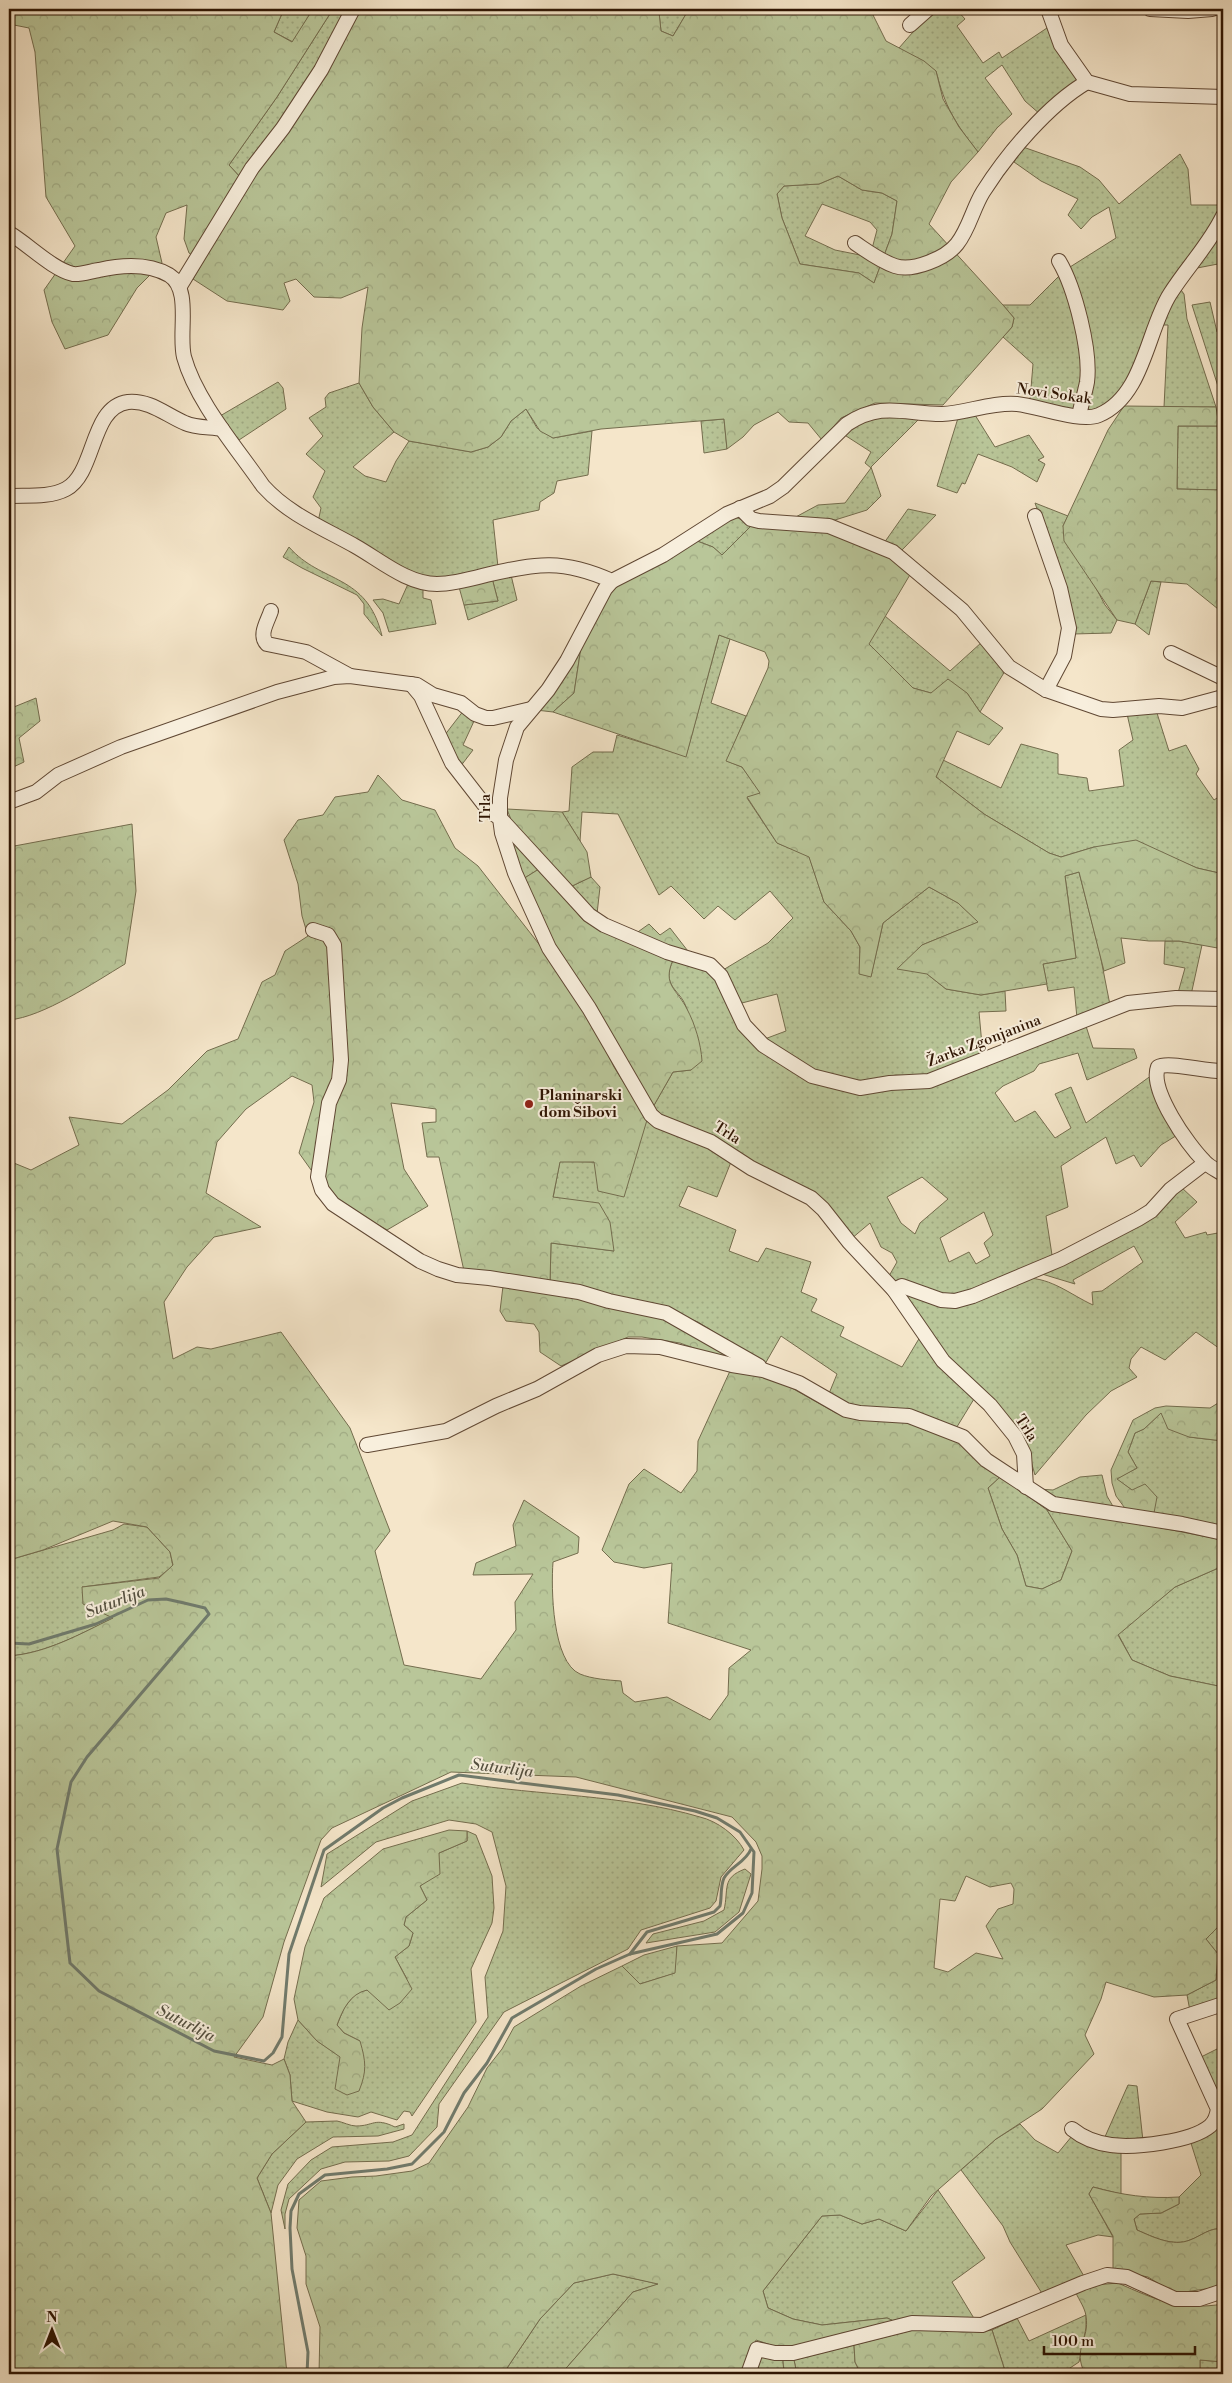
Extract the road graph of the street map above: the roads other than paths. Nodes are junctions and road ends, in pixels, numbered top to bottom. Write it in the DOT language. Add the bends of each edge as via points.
graph roads {
  1 [pos="353,9"];
  2 [pos="928,9"];
  3 [pos="1048,9"];
  4 [pos="1150,9"];
  5 [pos="1212,9"];
  6 [pos="910,25"];
  7 [pos="1087,82"];
  8 [pos="1223,97"];
  9 [pos="1223,216"];
  10 [pos="9,233"];
  11 [pos="855,243"];
  12 [pos="1059,261"];
  13 [pos="180,286"];
  14 [pos="1079,416"];
  15 [pos="222,429"];
  16 [pos="9,496"];
  17 [pos="740,508"];
  18 [pos="1035,516"];
  19 [pos="612,581"];
  20 [pos="271,611"];
  21 [pos="1171,653"];
  22 [pos="350,676"];
  23 [pos="1223,678"];
  24 [pos="411,684"];
  25 [pos="1046,690"];
  26 [pos="1223,697"];
  27 [pos="531,709"];
  28 [pos="9,802"];
  29 [pos="500,818"];
  30 [pos="313,930"];
  31 [pos="1223,999"];
  32 [pos="1223,1071"];
  33 [pos="1205,1163"];
  34 [pos="1223,1174"];
  35 [pos="894,1290"];
  36 [pos="763,1370"];
  37 [pos="367,1445"];
  38 [pos="1026,1486"];
  39 [pos="1223,1533"];
  40 [pos="1223,2004"];
  41 [pos="1072,2129"];
  42 [pos="1223,2291"];
  43 [pos="748,2374"];
  1 -- 13 [label="street" via="321,70 252,168"];
  2 -- 6 [label="street"];
  3 -- 7 [label="street" via="1061,45"];
  4 -- 5 [label="street"];
  7 -- 8 [label="street" via="1130,94"];
  7 -- 11 [label="street" via="1054,106 1033,128 983,192 957,244 945,253 935,259 903,267 874,256"];
  9 -- 14 [label="street, Novi Sokak" via="1207,245 1169,295 1140,368 1126,392 1100,414"];
  10 -- 13 [label="street" via="73,274 122,264 160,271"];
  12 -- 14 [label="street" via="1076,306 1086,351 1087,381"];
  13 -- 15 [label="street" via="184,357 202,400"];
  14 -- 17 [label="street, Novi Sokak" via="1014,404 954,413 877,410 858,416 847,424 783,487"];
  15 -- 16 [label="street" via="186,424 153,406 140,403 118,405 106,414 83,469 71,485 50,494"];
  15 -- 19 [label="street" via="274,498 316,526 417,580 447,583 553,564 585,569"];
  17 -- 19 [label="street, Novi Sokak" via="663,555"];
  17 -- 25 [label="street" via="759,522 829,526 893,552 962,610 1009,667"];
  18 -- 25 [label="street" via="1060,588 1069,628 1064,656"];
  19 -- 27 [label="street, Trla" via="567,661"];
  20 -- 22 [label="street" via="262,634 267,644 306,652"];
  21 -- 23 [label="street"];
  22 -- 24 [label="street"];
  22 -- 28 [label="street" via="277,692 121,747 58,775 36,792"];
  24 -- 27 [label="street" via="432,695 460,703 486,718"];
  24 -- 29 [label="street, Žarka Zgonjanina" via="421,696 452,763 490,812"];
  25 -- 26 [label="street" via="1094,706 1127,711 1150,707 1182,708"];
  27 -- 29 [label="street, Trla" via="514,735 500,798"];
  29 -- 31 [label="street, Žarka Zgonjanina" via="589,916 667,952 710,965 721,976 751,1034 804,1072 828,1081 860,1088 929,1081 1128,1003 1176,998"];
  29 -- 35 [label="street, Trla" via="516,873 549,948 589,1008 651,1115 658,1121 705,1138 751,1168 811,1198"];
  30 -- 36 [label="street" via="328,935 334,945 341,1060 339,1080 329,1103 318,1177 322,1190 333,1204 420,1261 438,1269 457,1275 579,1292 666,1313"];
  32 -- 33 [label="street" via="1202,1071 1167,1064 1160,1065 1156,1072 1158,1086 1169,1110"];
  33 -- 34 [label="street"];
  33 -- 35 [label="street" via="1138,1219 1061,1259 972,1296 955,1302 902,1286"];
  35 -- 38 [label="street, Trla" via="943,1361 990,1405 1015,1436 1024,1454"];
  36 -- 37 [label="street" via="660,1347 626,1346 598,1355 537,1389 446,1431"];
  36 -- 38 [label="street" via="799,1383 846,1410 909,1416 963,1437 986,1460"];
  38 -- 39 [label="street" via="1053,1504"];
  40 -- 41 [label="street" via="1177,2019 1218,2109 1209,2127 1190,2136 1126,2146 1093,2141"];
  42 -- 43 [label="street" via="1199,2298 1175,2299 1126,2277 1107,2275 982,2325 912,2323 793,2353 757,2349"];
}
